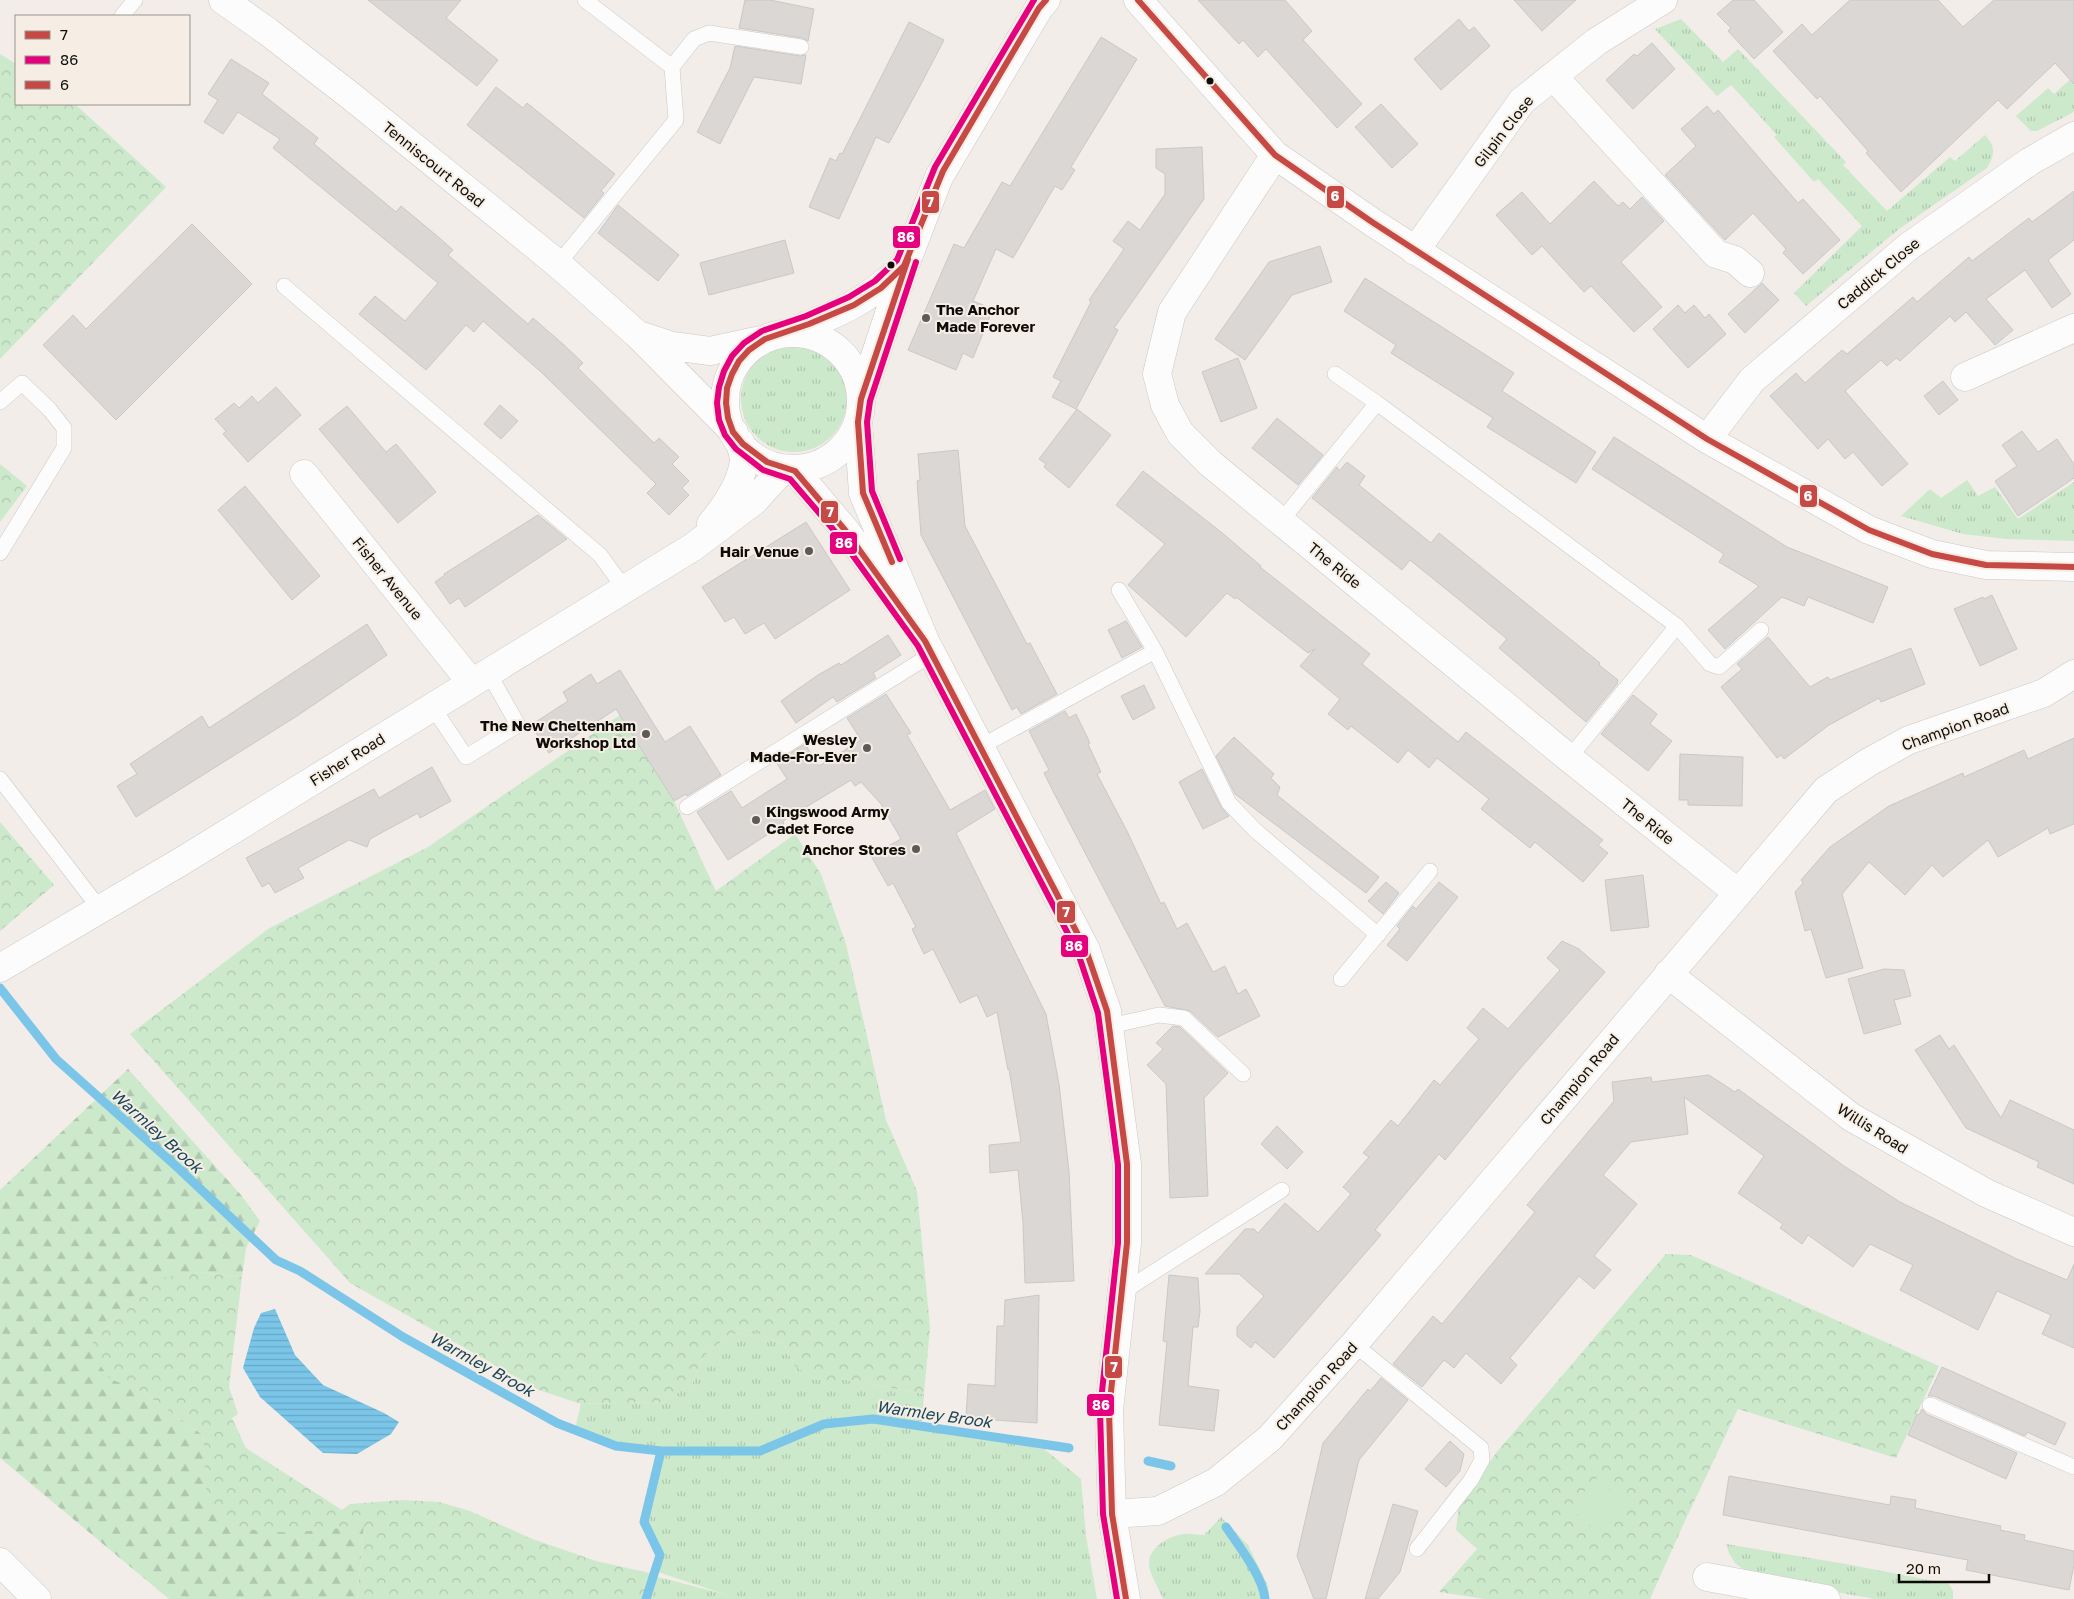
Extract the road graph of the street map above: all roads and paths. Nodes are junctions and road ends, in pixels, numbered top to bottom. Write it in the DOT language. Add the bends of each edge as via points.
graph roads {
  1 [pos="135,0"];
  2 [pos="223,0"];
  3 [pos="585,0"];
  4 [pos="1046,0"];
  5 [pos="1138,0"];
  6 [pos="1647,4"];
  7 [pos="123,15"];
  8 [pos="801,47"];
  9 [pos="672,67"];
  10 [pos="1553,76"];
  11 [pos="2074,136"];
  12 [pos="1275,155"];
  13 [pos="1414,250"];
  14 [pos="558,264"];
  15 [pos="905,265"];
  16 [pos="1750,273"];
  17 [pos="284,286"];
  18 [pos="2074,328"];
  19 [pos="638,335"];
  20 [pos="774,336"];
  21 [pos="1335,374"];
  22 [pos="1965,377"];
  23 [pos="0,402"];
  24 [pos="1377,403"];
  25 [pos="859,410"];
  26 [pos="737,437"];
  27 [pos="1708,439"];
  28 [pos="789,470"];
  29 [pos="304,474"];
  30 [pos="1281,520"];
  31 [pos="693,547"];
  32 [pos="0,553"];
  33 [pos="2074,567"];
  34 [pos="624,588"];
  35 [pos="1119,590"];
  36 [pos="1677,626"];
  37 [pos="1761,630"];
  38 [pos="928,648"];
  39 [pos="1155,651"];
  40 [pos="2074,674"];
  41 [pos="480,677"];
  42 [pos="432,706"];
  43 [pos="980,747"];
  44 [pos="1569,758"];
  45 [pos="0,779"];
  46 [pos="687,807"];
  47 [pos="1430,871"];
  48 [pos="1737,892"];
  49 [pos="100,909"];
  50 [pos="1378,935"];
  51 [pos="0,968"];
  52 [pos="1668,974"];
  53 [pos="1341,979"];
  54 [pos="1110,1026"];
  55 [pos="1243,1074"];
  56 [pos="1282,1190"];
  57 [pos="2074,1232"];
  58 [pos="1121,1293"];
  59 [pos="1354,1344"];
  60 [pos="1930,1405"];
  61 [pos="2074,1466"];
  62 [pos="1112,1514"];
  63 [pos="1417,1550"];
  64 [pos="0,1562"];
  65 [pos="1707,1576"];
  66 [pos="37,1599"];
  67 [pos="1126,1599"];
  68 [pos="1826,1599"];
  1 -- 7 [label="lane"];
  2 -- 14 [label="street, Tenniscourt Road" via="344,91"];
  3 -- 9 [label="lane"];
  4 -- 15 [label="street" via="939,177"];
  5 -- 12 [label="street"];
  6 -- 10 [label="street, Gilpin Close"];
  8 -- 9 [label="lane" via="709,33 694,39"];
  9 -- 14 [label="lane" via="676,120"];
  10 -- 13 [label="street, Gilpin Close" via="1522,102"];
  10 -- 16 [label="street" via="1716,254 1734,260"];
  11 -- 27 [label="street, Caddick Close" via="2029,162 1908,247 1752,380"];
  12 -- 13 [label="street"];
  12 -- 30 [label="street, The Ride" via="1172,312 1157,374 1165,405 1180,433 1211,464"];
  13 -- 27 [label="street"];
  14 -- 19 [label="street, Tenniscourt Road"];
  15 -- 20 [label="street" via="861,301 833,315"];
  15 -- 25 [label="street"];
  17 -- 34 [label="lane" via="600,555"];
  18 -- 22 [label="street"];
  19 -- 20 [label="street, Tenniscourt Road" via="672,346 710,351"];
  19 -- 26 [label="street, Tenniscourt Road"];
  20 -- 25 [label="street" via="804,333 838,349 858,380"];
  20 -- 26 [label="street" via="748,350 736,364 729,380 727,415"];
  21 -- 24 [label="lane"];
  23 -- 32 [label="lane" via="22,383 64,428 64,448"];
  24 -- 30 [label="lane"];
  24 -- 36 [label="lane"];
  25 -- 28 [label="street" via="852,435 834,455 821,462"];
  25 -- 38 [label="street" via="863,493"];
  26 -- 28 [label="street" via="755,456"];
  26 -- 31 [label="street, Fisher Road" via="744,460 739,482 725,507"];
  27 -- 33 [label="street" via="1869,530 1932,554 1986,565"];
  28 -- 31 [label="street, Fisher Road"];
  28 -- 38 [label="street" via="845,530"];
  29 -- 41 [label="street, Fisher Avenue"];
  30 -- 44 [label="street, The Ride"];
  31 -- 34 [label="street, Fisher Road"];
  34 -- 41 [label="street, Fisher Road"];
  35 -- 39 [label="lane"];
  36 -- 37 [label="lane" via="1710,664 1719,667"];
  36 -- 44 [label="lane"];
  38 -- 43 [label="street"];
  38 -- 46 [label="lane"];
  39 -- 43 [label="lane"];
  39 -- 50 [label="lane" via="1229,803 1254,830"];
  40 -- 48 [label="street, Champion Road" via="2044,693 1909,740 1869,762 1826,790"];
  41 -- 42 [label="street, Fisher Road"];
  41 -- 42 [label="lane" via="518,725 466,756"];
  42 -- 49 [label="street, Fisher Road"];
  43 -- 54 [label="street" via="1086,950"];
  44 -- 48 [label="street, The Ride"];
  45 -- 49 [label="lane"];
  47 -- 50 [label="lane"];
  48 -- 52 [label="street, Champion Road"];
  49 -- 51 [label="street, Fisher Road"];
  50 -- 53 [label="lane"];
  52 -- 57 [label="street, Willis Road" via="1851,1117 1986,1193"];
  52 -- 59 [label="street, Champion Road"];
  54 -- 55 [label="lane" via="1159,1014 1184,1018"];
  54 -- 58 [label="street" via="1127,1164 1127,1243"];
  56 -- 58 [label="lane"];
  58 -- 62 [label="street" via="1109,1410"];
  59 -- 62 [label="street, Champion Road" via="1270,1438 1216,1482 1158,1511"];
  59 -- 63 [label="lane" via="1481,1448 1482,1460 1471,1480"];
  60 -- 61 [label="lane"];
  62 -- 67 [label="street"];
  64 -- 66 [label="street"];
  65 -- 68 [label="street"];
}
